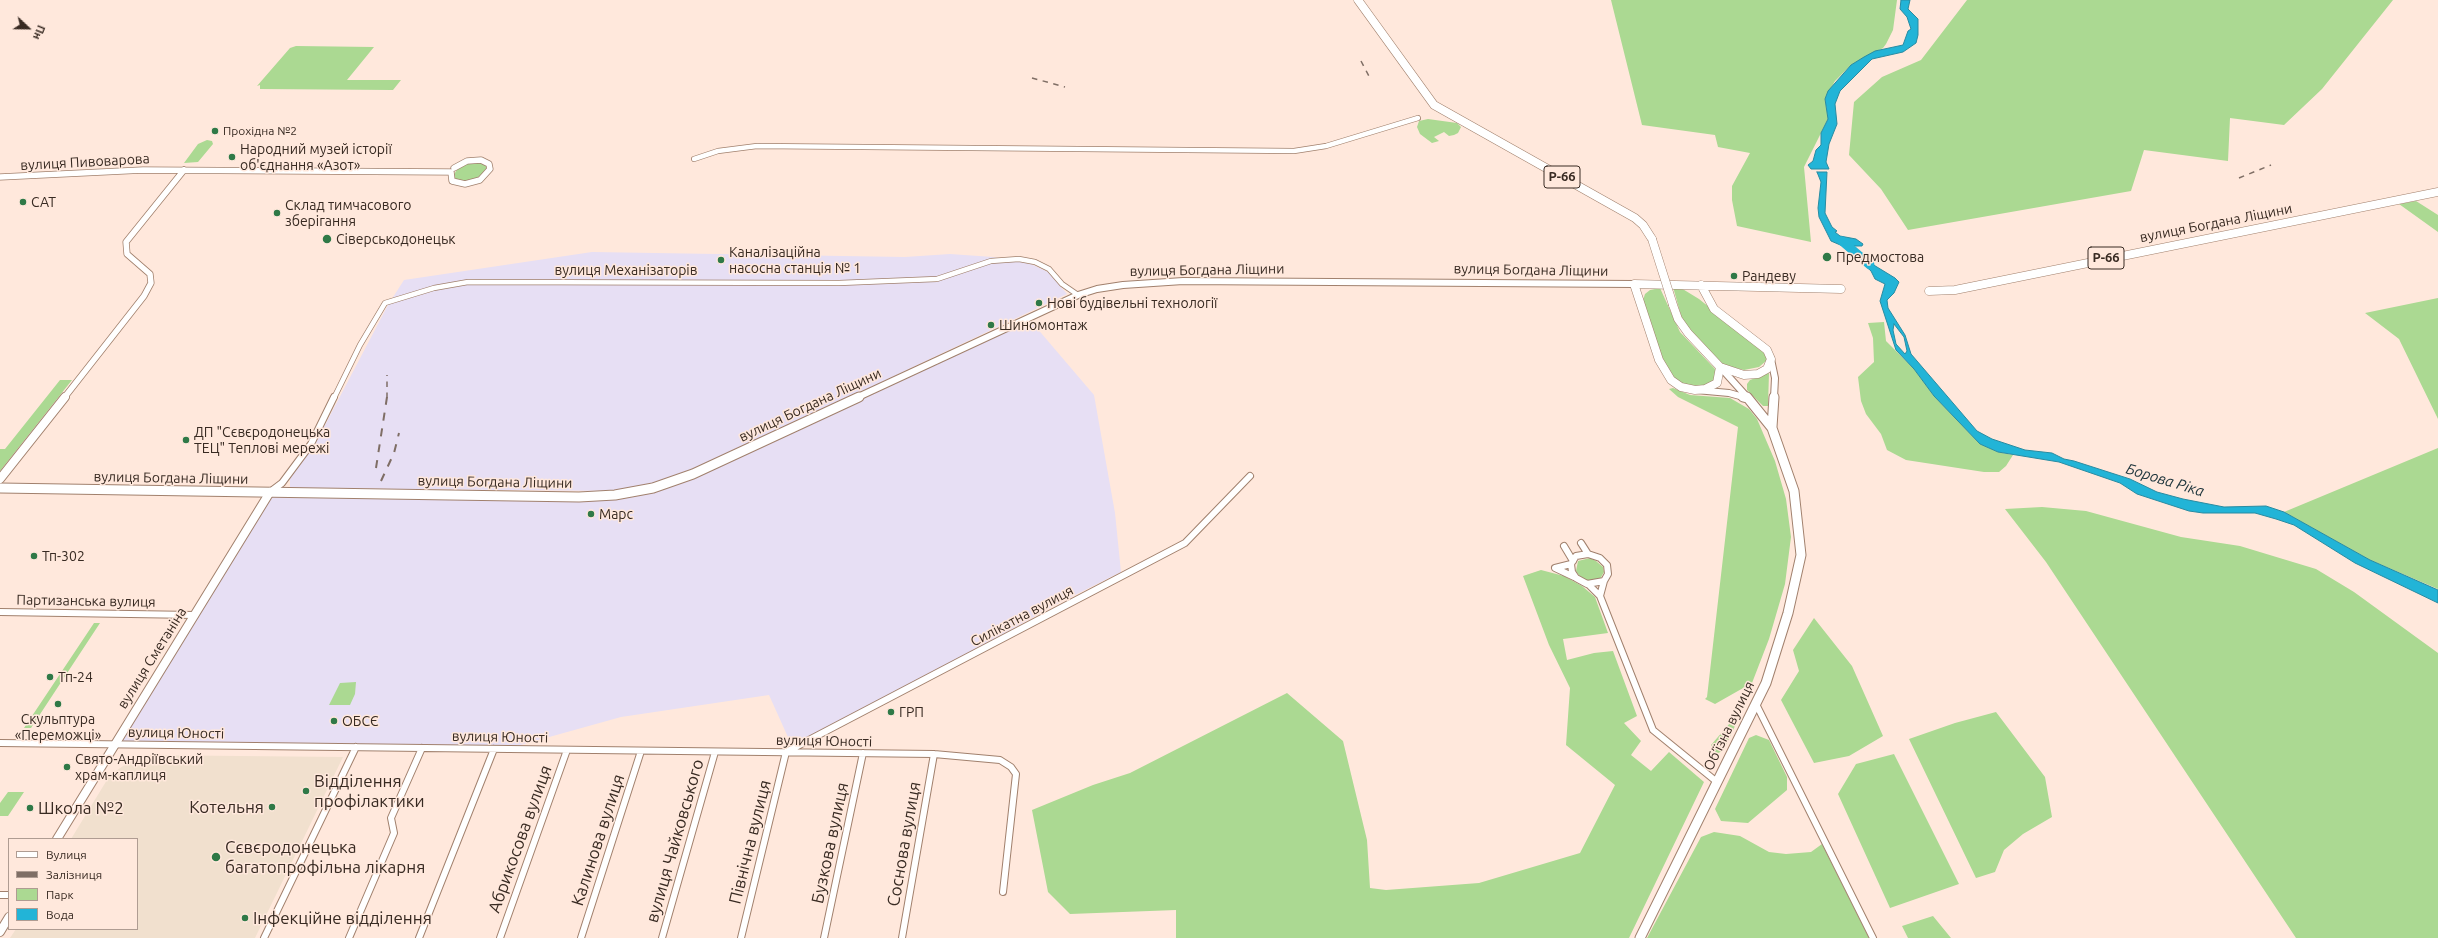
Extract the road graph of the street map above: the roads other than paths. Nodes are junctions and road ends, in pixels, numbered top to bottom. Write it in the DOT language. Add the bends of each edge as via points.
graph roads {
  1 [pos="1358,0"];
  2 [pos="1418,118"];
  3 [pos="694,159"];
  4 [pos="184,170"];
  5 [pos="452,170"];
  6 [pos="0,178"];
  7 [pos="2438,192"];
  8 [pos="1634,284"];
  9 [pos="1701,286"];
  10 [pos="1841,289"];
  11 [pos="1929,291"];
  12 [pos="1078,295"];
  13 [pos="1771,359"];
  14 [pos="1720,367"];
  15 [pos="1695,390"];
  16 [pos="1750,400"];
  17 [pos="1772,428"];
  18 [pos="1250,476"];
  19 [pos="0,479"];
  20 [pos="0,488"];
  21 [pos="270,492"];
  22 [pos="1588,554"];
  23 [pos="1575,559"];
  24 [pos="1576,578"];
  25 [pos="1604,581"];
  26 [pos="1587,584"];
  27 [pos="1600,596"];
  28 [pos="0,612"];
  29 [pos="195,615"];
  30 [pos="1756,704"];
  31 [pos="0,743"];
  32 [pos="115,745"];
  33 [pos="356,747"];
  34 [pos="422,748"];
  35 [pos="494,749"];
  36 [pos="567,750"];
  37 [pos="641,751"];
  38 [pos="715,752"];
  39 [pos="786,752"];
  40 [pos="863,753"];
  41 [pos="934,754"];
  42 [pos="1717,782"];
  43 [pos="58,838"];
  44 [pos="1003,892"];
  45 [pos="8,920"];
  46 [pos="0,932"];
  47 [pos="264,938"];
  48 [pos="349,938"];
  49 [pos="419,938"];
  50 [pos="500,938"];
  51 [pos="581,938"];
  52 [pos="662,938"];
  53 [pos="741,938"];
  54 [pos="824,938"];
  55 [pos="902,938"];
  56 [pos="1640,938"];
  57 [pos="1873,938"];
  1 -- 14 [label="main road, Р-66, bridge" via="1434,105 1635,218 1643,225 1652,239 1678,319"];
  2 -- 3 [label="street" via="1326,146 1294,151 758,146 718,151"];
  4 -- 5 [label="street"];
  4 -- 6 [label="street, вулиця Пивоварова"];
  4 -- 19 [label="street" via="126,242 127,254 150,274 151,283 144,296"];
  5 -- 5 [label="street" via="452,181 465,184 480,180 490,169 489,164 481,160 467,161"];
  7 -- 11 [label="main road, вулиця Богдана Ліщини / Р-66" via="1954,290"];
  8 -- 9 [label="main road"];
  8 -- 12 [label="main road, вулиця Богдана Ліщини" via="1183,281 1123,285"];
  8 -- 15 [label="main road" via="1666,373 1675,383"];
  9 -- 10 [label="main road"];
  9 -- 13 [label="main road" via="1714,309 1759,343"];
  12 -- 21 [label="main road, вулиця Богдана Ліщини" via="693,474 653,488 615,495 579,496"];
  12 -- 21 [label="street, вулиця Механізаторів" via="1062,284 1049,268 1019,259 991,261 937,279 839,283 468,282 434,288 385,303 360,345 311,444 282,483"];
  13 -- 14 [label="main road, Р-66" via="1767,369 1752,375"];
  13 -- 17 [label="main road" via="1775,378"];
  14 -- 15 [label="main road" via="1717,383 1710,388"];
  14 -- 16 [label="main road"];
  15 -- 16 [label="main road" via="1729,393"];
  16 -- 17 [label="main road"];
  17 -- 30 [label="main road, Об’їзна вулиця" via="1794,491 1801,555 1774,660"];
  18 -- 39 [label="street, Силікатна вулиця" via="1185,543"];
  20 -- 21 [label="main road, вулиця Богдана Ліщини"];
  21 -- 29 [label="street, вулиця Сметаніна"];
  22 -- 23 [label="street"];
  22 -- 23 [label="street" via="1581,543"];
  22 -- 25 [label="street" via="1600,558 1607,565 1608,574"];
  23 -- 24 [label="street" via="1572,572"];
  23 -- 24 [label="street" via="1555,568"];
  24 -- 26 [label="street"];
  25 -- 26 [label="street"];
  25 -- 27 [label="street"];
  26 -- 27 [label="street"];
  27 -- 42 [label="street" via="1653,730"];
  28 -- 29 [label="street, Партизанська вулиця"];
  29 -- 32 [label="street, вулиця Сметаніна"];
  30 -- 42 [label="main road, Об’їзна вулиця"];
  30 -- 57 [label="street"];
  31 -- 32 [label="street, вулиця Юності"];
  32 -- 33 [label="street, вулиця Юності"];
  32 -- 43 [label="street, вулиця Сметаніна"];
  33 -- 34 [label="street, вулиця Юності"];
  33 -- 47 [label="street"];
  34 -- 35 [label="street, вулиця Юності"];
  34 -- 48 [label="street" via="391,818 394,833"];
  35 -- 36 [label="street, вулиця Юності"];
  35 -- 49 [label="street"];
  36 -- 37 [label="street, вулиця Юності"];
  36 -- 50 [label="street, Абрикосова вулиця"];
  37 -- 38 [label="street, вулиця Юності"];
  37 -- 51 [label="street, Калинова вулиця"];
  38 -- 39 [label="street, вулиця Юності"];
  38 -- 52 [label="street, вулиця Чайковського"];
  39 -- 40 [label="street, вулиця Юності"];
  39 -- 53 [label="street, Північна вулиця"];
  40 -- 41 [label="street, вулиця Юності"];
  40 -- 54 [label="street, Бузкова вулиця"];
  41 -- 44 [label="street, вулиця Юності" via="1000,760 1016,774"];
  41 -- 55 [label="street, Соснова вулиця"];
  42 -- 56 [label="main road, Об’їзна вулиця"];
  45 -- 46 [label="street"];
}
